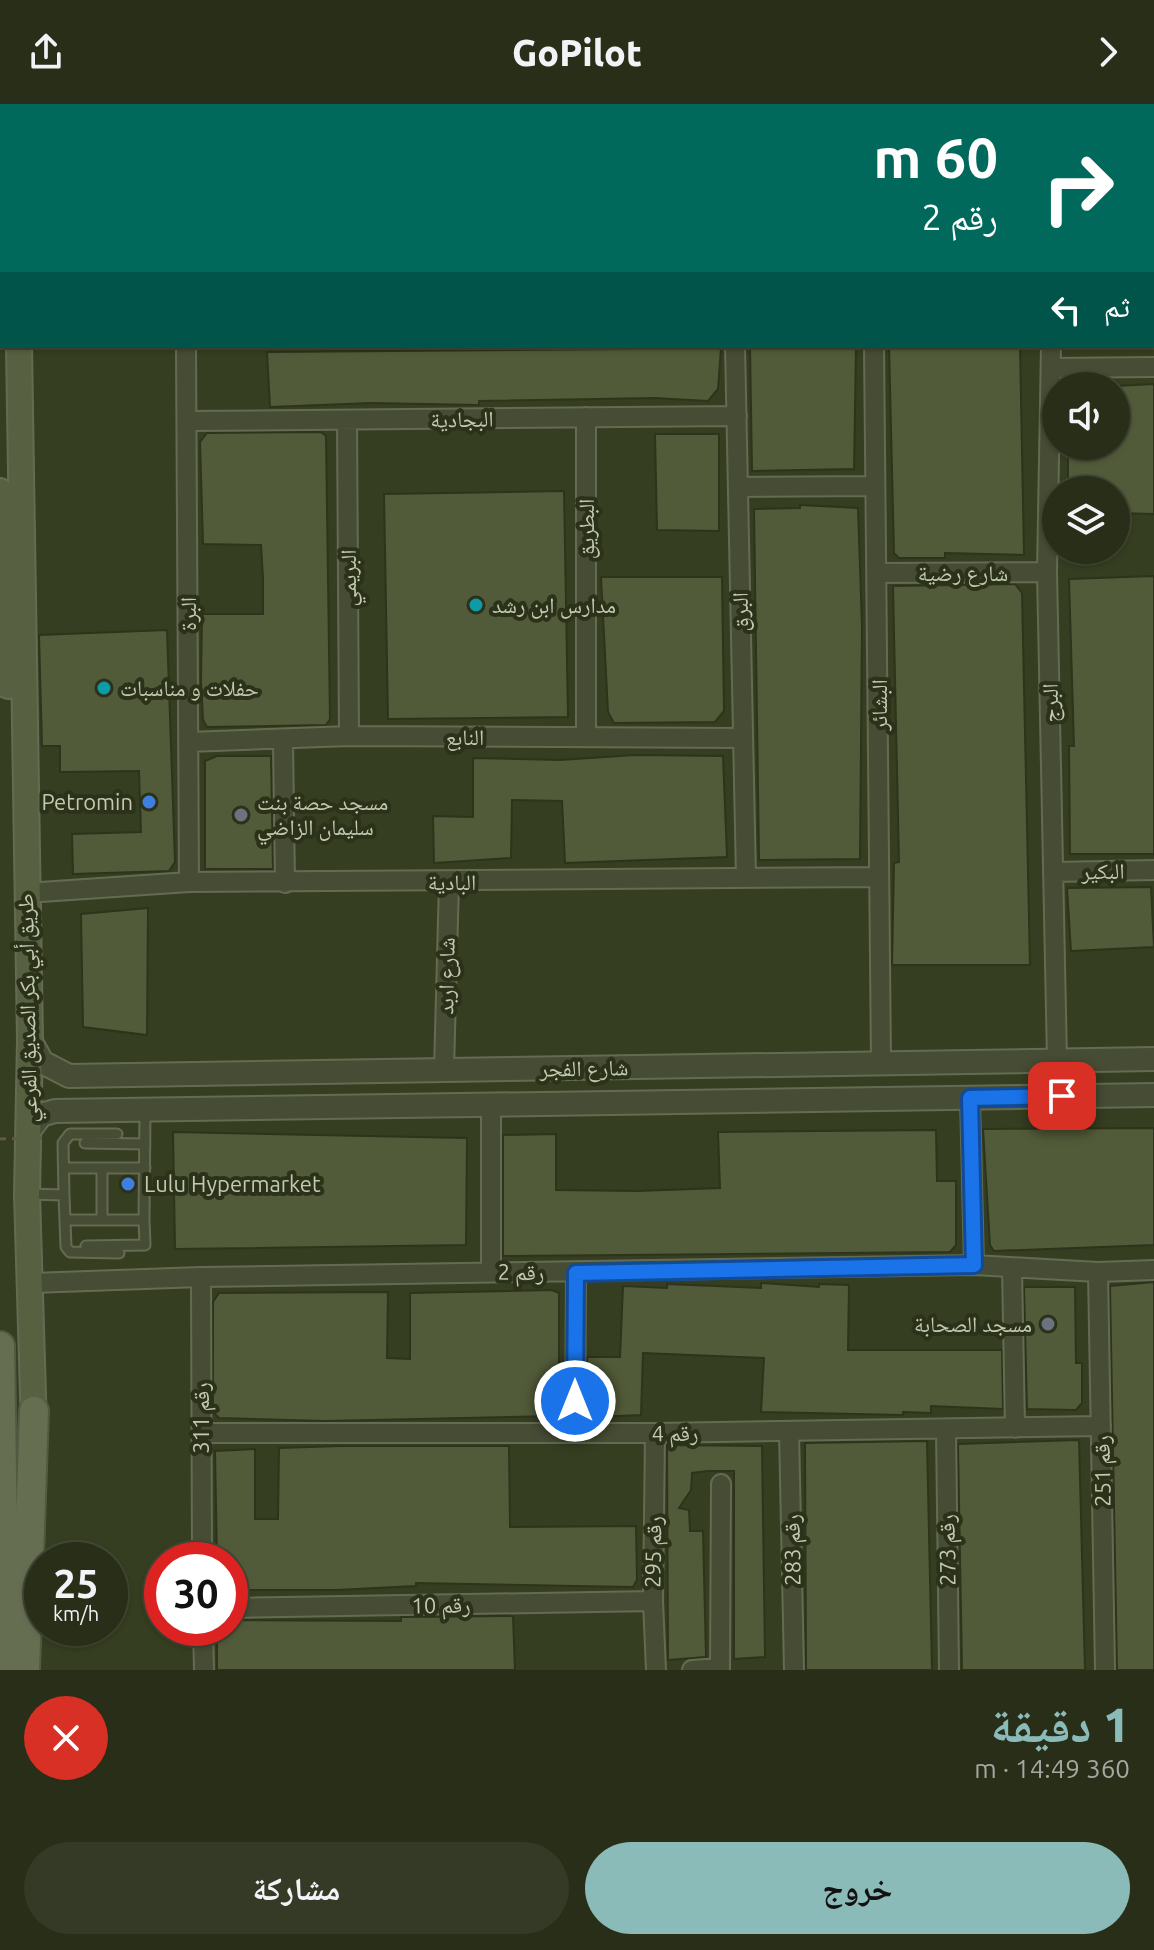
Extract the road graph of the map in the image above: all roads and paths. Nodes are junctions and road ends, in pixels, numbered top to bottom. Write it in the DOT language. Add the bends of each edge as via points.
graph roads {
  1 [pos="19,348"];
  2 [pos="186,348"];
  3 [pos="735,348"];
  4 [pos="874,348"];
  5 [pos="1051,348"];
  6 [pos="1154,367"];
  7 [pos="1051,368"];
  8 [pos="737,416"];
  9 [pos="586,417"];
  10 [pos="188,421"];
  11 [pos="347,421"];
  12 [pos="874,486"];
  13 [pos="738,487"];
  14 [pos="0,491"];
  15 [pos="1047,572"];
  16 [pos="879,573"];
  17 [pos="349,736"];
  18 [pos="586,737"];
  19 [pos="742,738"];
  20 [pos="283,741"];
  21 [pos="188,742"];
  22 [pos="1154,870"];
  23 [pos="1053,872"];
  24 [pos="879,877"];
  25 [pos="746,878"];
  26 [pos="189,882"];
  27 [pos="449,882"];
  28 [pos="285,883"];
  29 [pos="26,893"];
  30 [pos="30,1040"];
  31 [pos="1154,1059"];
  32 [pos="1057,1061"];
  33 [pos="881,1063"];
  34 [pos="444,1070"];
  35 [pos="147,1074"];
  36 [pos="1154,1095"];
  37 [pos="970,1098"];
  38 [pos="491,1105"];
  39 [pos="140,1110"];
  40 [pos="117,1134"];
  41 [pos="36,1135"];
  42 [pos="0,1139"];
  43 [pos="85,1143"];
  44 [pos="145,1144"];
  45 [pos="64,1168"];
  46 [pos="102,1168"];
  47 [pos="145,1168"];
  48 [pos="27,1194"];
  49 [pos="64,1195"];
  50 [pos="66,1220"];
  51 [pos="102,1220"];
  52 [pos="144,1220"];
  53 [pos="86,1246"];
  54 [pos="119,1253"];
  55 [pos="974,1265"];
  56 [pos="1012,1268"];
  57 [pos="1154,1270"];
  58 [pos="491,1271"];
  59 [pos="1098,1272"];
  60 [pos="576,1273"];
  61 [pos="201,1277"];
  62 [pos="32,1283"];
  63 [pos="0,1346"];
  64 [pos="34,1411"];
  65 [pos="1101,1426"];
  66 [pos="1015,1428"];
  67 [pos="946,1429"];
  68 [pos="789,1431"];
  69 [pos="201,1433"];
  70 [pos="575,1433"];
  71 [pos="655,1433"];
  72 [pos="721,1484"];
  73 [pos="202,1542"];
  74 [pos="653,1601"];
  75 [pos="248,1608"];
  76 [pos="203,1646"];
  77 [pos="720,1669"];
  78 [pos="5,1670"];
  79 [pos="25,1670"];
  80 [pos="38,1670"];
  81 [pos="204,1670"];
  82 [pos="656,1670"];
  83 [pos="692,1670"];
  84 [pos="794,1670"];
  85 [pos="949,1670"];
  86 [pos="1105,1670"];
  1 -- 29 [label="main road, طريق أبي بكر الصديق الفرعي"];
  2 -- 10 [label="street, البرة"];
  3 -- 8 [label="street, البرق"];
  4 -- 12 [label="street, البشائر"];
  5 -- 7 [label="street, البرج"];
  6 -- 7 [label="street"];
  7 -- 15 [label="street, البرج"];
  8 -- 9 [label="street, البجادية"];
  8 -- 13 [label="street, البرق"];
  9 -- 11 [label="street, البجادية"];
  9 -- 18 [label="street, البطريق"];
  10 -- 11 [label="street, البجادية"];
  10 -- 21 [label="street, البرة"];
  11 -- 17 [label="street, البريمي"];
  12 -- 13 [label="street"];
  12 -- 16 [label="street, البشائر"];
  13 -- 19 [label="street, البرق"];
  14 -- 30 [label="main road" via="17,920"];
  15 -- 16 [label="street, شارع رضية"];
  15 -- 23 [label="street, البرج"];
  16 -- 24 [label="street, البشائر"];
  17 -- 18 [label="street, النابع"];
  17 -- 20 [label="street, النابع"];
  18 -- 19 [label="street, النابع"];
  19 -- 25 [label="street, البرق"];
  20 -- 21 [label="street, النابع"];
  20 -- 28 [label="street"];
  21 -- 26 [label="street, البرة"];
  22 -- 23 [label="street, البكير"];
  23 -- 32 [label="street, البرج"];
  24 -- 25 [label="street, البادية"];
  24 -- 33 [label="street, البشائر"];
  25 -- 27 [label="street, البادية"];
  26 -- 28 [label="street, البادية"];
  26 -- 29 [label="street, البادية"];
  27 -- 28 [label="street, البادية"];
  27 -- 34 [label="street, شارع اربد"];
  29 -- 30 [label="main road, طريق أبي بكر الصديق الفرعي"];
  30 -- 35 [label="street, شارع الفجر" via="42,1062 69,1076"];
  30 -- 41 [label="main road, طريق أبي بكر الصديق الفرعي"];
  31 -- 32 [label="street, شارع الفجر"];
  32 -- 33 [label="street, شارع الفجر"];
  33 -- 34 [label="street, شارع الفجر"];
  34 -- 35 [label="street, شارع الفجر"];
  35 -- 39 [label="street" via="105,1084 97,1095 102,1106"];
  36 -- 37 [label="street, شارع الفجر"];
  37 -- 38 [label="street, شارع الفجر"];
  37 -- 55 [label="street"];
  38 -- 39 [label="street, شارع الفجر"];
  38 -- 58 [label="street"];
  39 -- 41 [label="street, شارع الفجر" via="55,1111 41,1115"];
  39 -- 44 [label="lane"];
  40 -- 45 [label="lane" via="70,1134 63,1143"];
  41 -- 42 [label="path, bridge"];
  41 -- 48 [label="main road, طريق أبي بكر الصديق الفرعي"];
  43 -- 44 [label="lane"];
  44 -- 47 [label="lane"];
  45 -- 46 [label="lane"];
  45 -- 49 [label="lane"];
  46 -- 47 [label="lane"];
  46 -- 51 [label="lane"];
  47 -- 52 [label="lane"];
  48 -- 49 [label="lane"];
  48 -- 62 [label="main road, طريق أبي بكر الصديق الفرعي"];
  49 -- 50 [label="lane"];
  50 -- 51 [label="lane"];
  50 -- 54 [label="lane" via="70,1252"];
  51 -- 52 [label="lane"];
  52 -- 53 [label="lane" via="145,1245"];
  55 -- 56 [label="street, رقم 2"];
  55 -- 60 [label="street, رقم 2"];
  56 -- 59 [label="street, رقم 2"];
  56 -- 66 [label="street"];
  57 -- 59 [label="street, رقم 2"];
  58 -- 60 [label="street, رقم 2"];
  58 -- 61 [label="street, رقم 2"];
  59 -- 65 [label="street, رقم 251"];
  60 -- 70 [label="street"];
  61 -- 62 [label="street, رقم 2"];
  61 -- 69 [label="street, رقم 311"];
  62 -- 64 [label="main road, طريق أبي بكر الصديق الفرعي"];
  63 -- 78 [label="main road"];
  64 -- 79 [label="main road"];
  64 -- 80 [label="main road, طريق أبي بكر الصديق الفرعي"];
  65 -- 66 [label="street, رقم 4"];
  65 -- 86 [label="street, رقم 251"];
  66 -- 67 [label="street, رقم 4"];
  67 -- 68 [label="street, رقم 4"];
  67 -- 85 [label="street, رقم 273"];
  68 -- 71 [label="street, رقم 4"];
  68 -- 84 [label="street, رقم 283"];
  69 -- 70 [label="street, رقم 4"];
  69 -- 73 [label="street, رقم 311"];
  70 -- 71 [label="street, رقم 4"];
  71 -- 74 [label="street, رقم 295"];
  72 -- 77 [label="street"];
  74 -- 75 [label="street, رقم 10"];
  74 -- 82 [label="street, رقم 295"];
  76 -- 81 [label="street"];
  77 -- 83 [label="street"];
}
